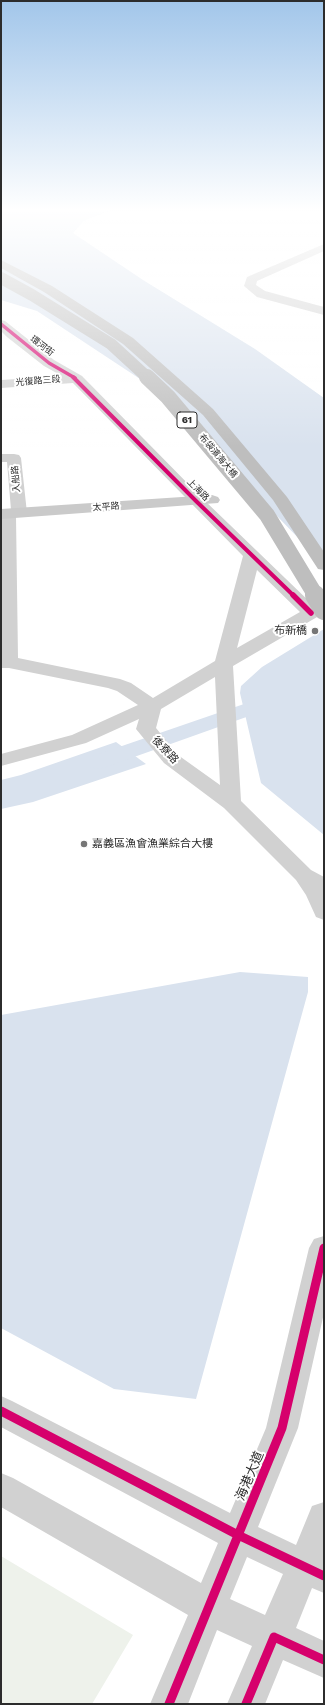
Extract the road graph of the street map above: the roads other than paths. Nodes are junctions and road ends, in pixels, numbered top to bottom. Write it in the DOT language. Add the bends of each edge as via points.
graph roads {
  1 [pos="18,288"];
  2 [pos="45,288"];
  3 [pos="252,288"];
  4 [pos="323,311"];
  5 [pos="1,324"];
  6 [pos="75,378"];
  7 [pos="1,384"];
  8 [pos="1,458"];
  9 [pos="204,501"];
  10 [pos="9,514"];
  11 [pos="252,555"];
  12 [pos="324,565"];
  13 [pos="320,609"];
  14 [pos="5,662"];
  15 [pos="224,664"];
  16 [pos="152,706"];
  17 [pos="1,760"];
  18 [pos="231,803"];
  19 [pos="303,875"];
  20 [pos="324,886"];
  21 [pos="324,912"];
  22 [pos="324,1248"];
  23 [pos="1,1411"];
  24 [pos="1,1489"];
  25 [pos="324,1518"];
  26 [pos="238,1535"];
  27 [pos="314,1572"];
  28 [pos="208,1607"];
  29 [pos="274,1637"];
  30 [pos="324,1660"];
  31 [pos="169,1704"];
  32 [pos="246,1704"];
  1 -- 13 [label="highway, 布袋濱海大橋 / 61, bridge" via="110,344 168,397 268,515"];
  2 -- 12 [label="highway, 布袋濱海大橋 / 61" via="128,341 208,412 279,497"];
  3 -- 4 [label="street" via="261,294"];
  5 -- 6 [label="street, 環河街" via="49,362"];
  6 -- 7 [label="street, 光復路三段"];
  6 -- 9 [label="street, 上海路"];
  8 -- 10 [label="street, 入船路" via="14,458"];
  9 -- 10 [label="main road, 太平路"];
  9 -- 11 [label="street, 上海路"];
  9 -- 13 [label="street, 上海路" via="266,550 308,599"];
  10 -- 14 [label="street"];
  11 -- 13 [label="street, 上海路"];
  11 -- 15 [label="street"];
  13 -- 15 [label="street"];
  14 -- 16 [label="street" via="113,683 124,687"];
  15 -- 16 [label="street"];
  15 -- 18 [label="street"];
  16 -- 17 [label="street" via="79,739"];
  16 -- 18 [label="street, 後寮路" via="146,729 171,759"];
  18 -- 19 [label="street, 後寮路"];
  19 -- 20 [label="street, 後寮路"];
  19 -- 21 [label="street" via="317,894"];
  22 -- 26 [label="street, 海港大道" via="282,1428"];
  23 -- 26 [label="street"];
  24 -- 28 [label="street"];
  25 -- 27 [label="street"];
  26 -- 27 [label="street"];
  26 -- 28 [label="street, 海港大道"];
  27 -- 29 [label="street"];
  28 -- 29 [label="street"];
  28 -- 31 [label="street, 海港大道"];
  29 -- 30 [label="street"];
  29 -- 32 [label="street"];
}
